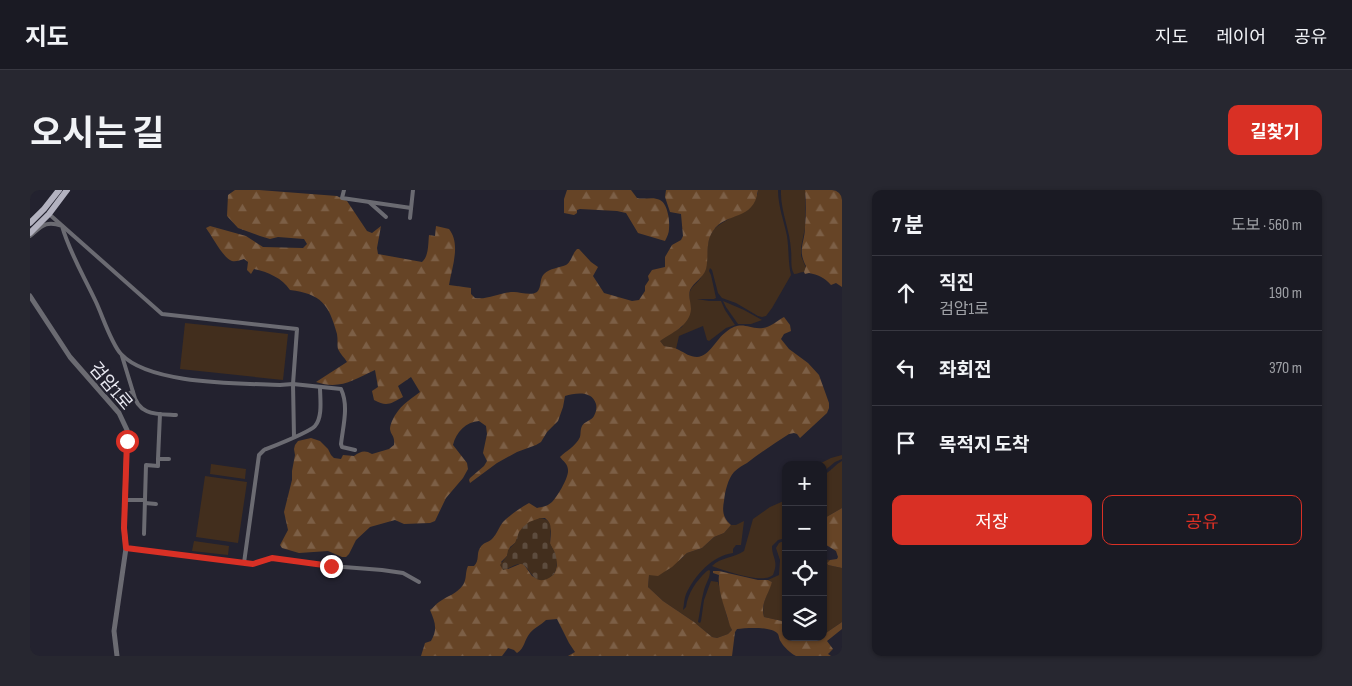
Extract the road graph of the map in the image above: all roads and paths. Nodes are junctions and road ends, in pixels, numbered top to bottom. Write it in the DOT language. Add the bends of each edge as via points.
graph roads {
  1 [pos="59,190"];
  2 [pos="66,190"];
  3 [pos="344,190"];
  4 [pos="414,190"];
  5 [pos="369,202"];
  6 [pos="411,208"];
  7 [pos="46,211"];
  8 [pos="386,217"];
  9 [pos="410,218"];
  10 [pos="30,222"];
  11 [pos="62,226"];
  12 [pos="30,234"];
  13 [pos="30,296"];
  14 [pos="122,355"];
  15 [pos="293,384"];
  16 [pos="320,387"];
  17 [pos="133,392"];
  18 [pos="114,398"];
  19 [pos="160,414"];
  20 [pos="176,415"];
  21 [pos="294,437"];
  22 [pos="355,450"];
  23 [pos="158,459"];
  24 [pos="169,459"];
  25 [pos="125,500"];
  26 [pos="145,502"];
  27 [pos="156,504"];
  28 [pos="144,534"];
  29 [pos="126,548"];
  30 [pos="244,563"];
  31 [pos="419,582"];
  32 [pos="117,656"];
  1 -- 7 [label="main road"];
  2 -- 7 [label="main road"];
  3 -- 5 [label="street" via="342,198"];
  4 -- 6 [label="street"];
  5 -- 6 [label="street"];
  5 -- 8 [label="street"];
  6 -- 9 [label="street"];
  7 -- 10 [label="main road"];
  7 -- 11 [label="street"];
  7 -- 12 [label="main road"];
  11 -- 12 [label="street" via="47,224"];
  11 -- 14 [label="street" via="74,259"];
  11 -- 15 [label="street" via="162,314 297,328"];
  13 -- 25 [label="street, 검암1로" via="70,357 124,421 127,430"];
  14 -- 15 [label="street" via="158,374 229,383"];
  14 -- 17 [label="street"];
  15 -- 16 [label="street"];
  15 -- 21 [label="street"];
  16 -- 21 [label="street" via="319,416 315,426"];
  16 -- 22 [label="street" via="341,388 346,411 341,444"];
  17 -- 18 [label="street"];
  17 -- 19 [label="street" via="134,401 146,412"];
  19 -- 20 [label="street"];
  19 -- 23 [label="street"];
  21 -- 30 [label="street" via="264,450 260,455"];
  23 -- 24 [label="street"];
  23 -- 26 [label="street" via="158,466 146,465"];
  25 -- 26 [label="street"];
  25 -- 29 [label="street, 검암1로"];
  26 -- 27 [label="street"];
  26 -- 28 [label="street"];
  29 -- 30 [label="street"];
  29 -- 32 [label="street, 검암1로" via="114,631"];
  30 -- 31 [label="street" via="253,564 272,558 403,573"];
}
